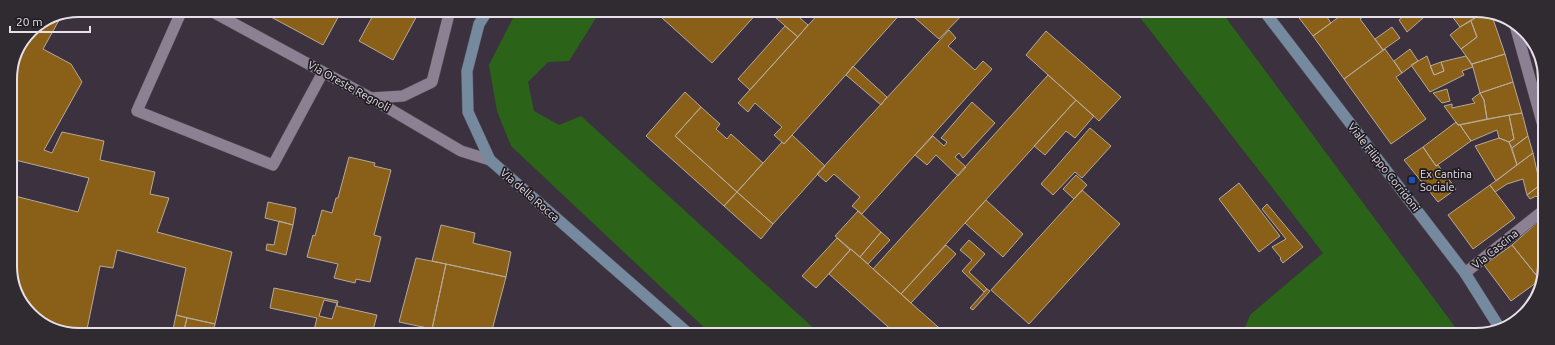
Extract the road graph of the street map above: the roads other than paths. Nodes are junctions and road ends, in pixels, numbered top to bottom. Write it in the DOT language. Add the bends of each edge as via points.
graph roads {
  1 [pos="179,17"];
  2 [pos="222,17"];
  3 [pos="448,17"];
  4 [pos="484,17"];
  5 [pos="1269,17"];
  6 [pos="1517,33"];
  7 [pos="323,72"];
  8 [pos="371,98"];
  9 [pos="1538,107"];
  10 [pos="490,160"];
  11 [pos="1538,215"];
  12 [pos="1466,273"];
  13 [pos="1497,324"];
  14 [pos="682,328"];
  1 -- 7 [label="street" via="137,111 273,165"];
  2 -- 7 [label="street, Via Oreste Regnoli"];
  3 -- 8 [label="street" via="432,82 403,96"];
  4 -- 10 [label="main road, Via della Rocca" via="479,24 467,71 468,112"];
  5 -- 12 [label="main road, Viale Filippo Corridoni"];
  6 -- 9 [label="street"];
  7 -- 8 [label="street, Via Oreste Regnoli"];
  8 -- 10 [label="street, Via Oreste Regnoli" via="461,150"];
  10 -- 14 [label="main road, Via della Rocca"];
  11 -- 12 [label="street, Via Cascina"];
  12 -- 13 [label="main road, Viale Filippo Corridoni"];
}
